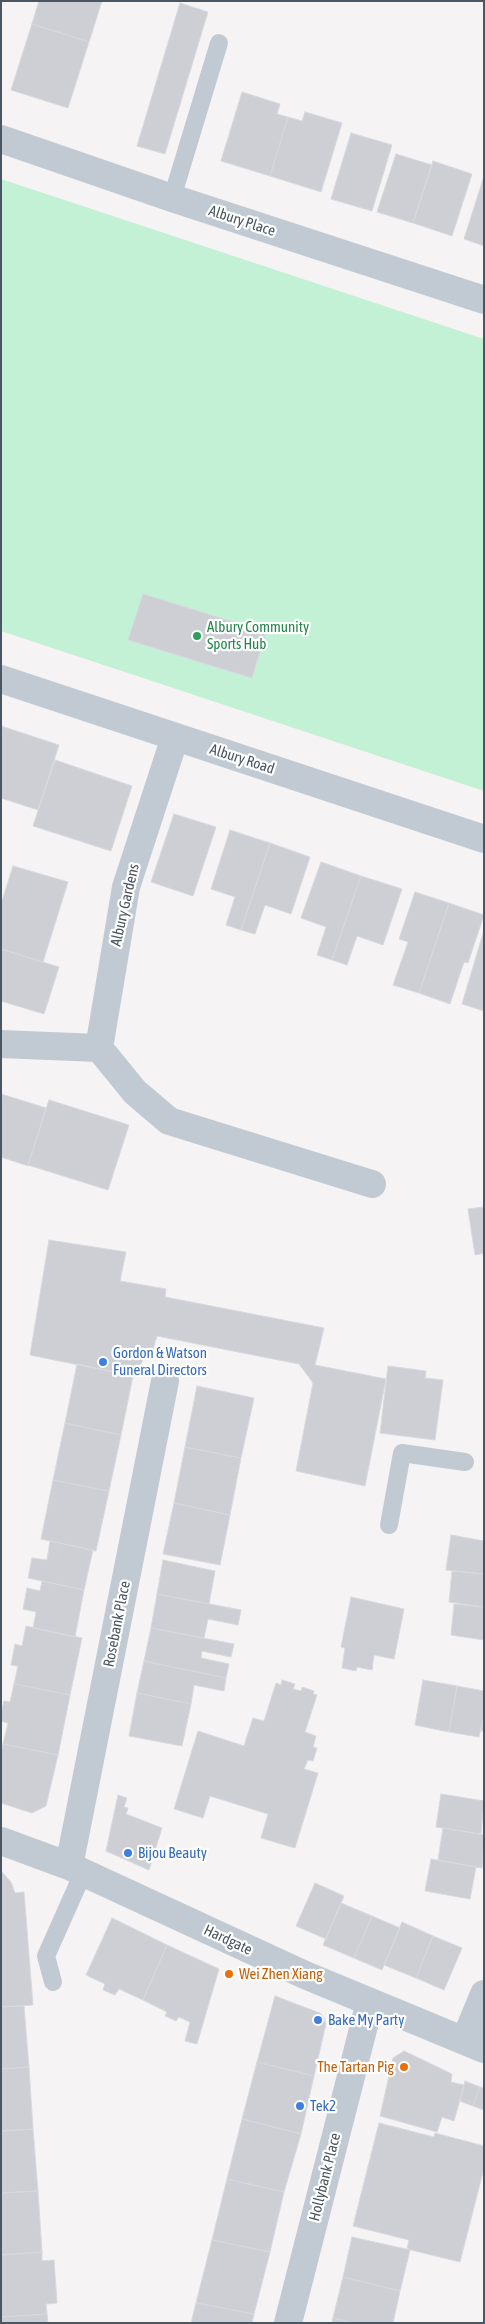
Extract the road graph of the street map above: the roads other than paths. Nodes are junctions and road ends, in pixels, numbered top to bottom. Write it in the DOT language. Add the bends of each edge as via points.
graph roads {
  1 [pos="219,43"];
  2 [pos="1,139"];
  3 [pos="172,198"];
  4 [pos="484,300"];
  5 [pos="1,679"];
  6 [pos="174,737"];
  7 [pos="484,839"];
  8 [pos="1,1044"];
  9 [pos="99,1048"];
  10 [pos="372,1184"];
  11 [pos="165,1381"];
  12 [pos="465,1462"];
  13 [pos="389,1525"];
  14 [pos="1,1841"];
  15 [pos="76,1869"];
  16 [pos="53,1982"];
  17 [pos="484,1994"];
  18 [pos="370,2002"];
  19 [pos="474,2044"];
  20 [pos="288,2323"];
  1 -- 3 [label="lane"];
  2 -- 3 [label="street, Albury Place"];
  3 -- 4 [label="street, Albury Place"];
  5 -- 6 [label="street, Albury Road"];
  6 -- 7 [label="street, Albury Road"];
  6 -- 9 [label="street, Albury Gardens" via="126,887"];
  8 -- 9 [label="street"];
  9 -- 10 [label="street" via="136,1092 169,1120"];
  11 -- 15 [label="street, Rosebank Place"];
  12 -- 13 [label="lane" via="402,1453"];
  14 -- 15 [label="street, Hardgate"];
  15 -- 16 [label="lane" via="46,1956"];
  15 -- 18 [label="street, Hardgate" via="304,1975"];
  17 -- 19 [label="street"];
  18 -- 19 [label="street, Hardgate"];
  18 -- 20 [label="street, Hollybank Place"];
}
